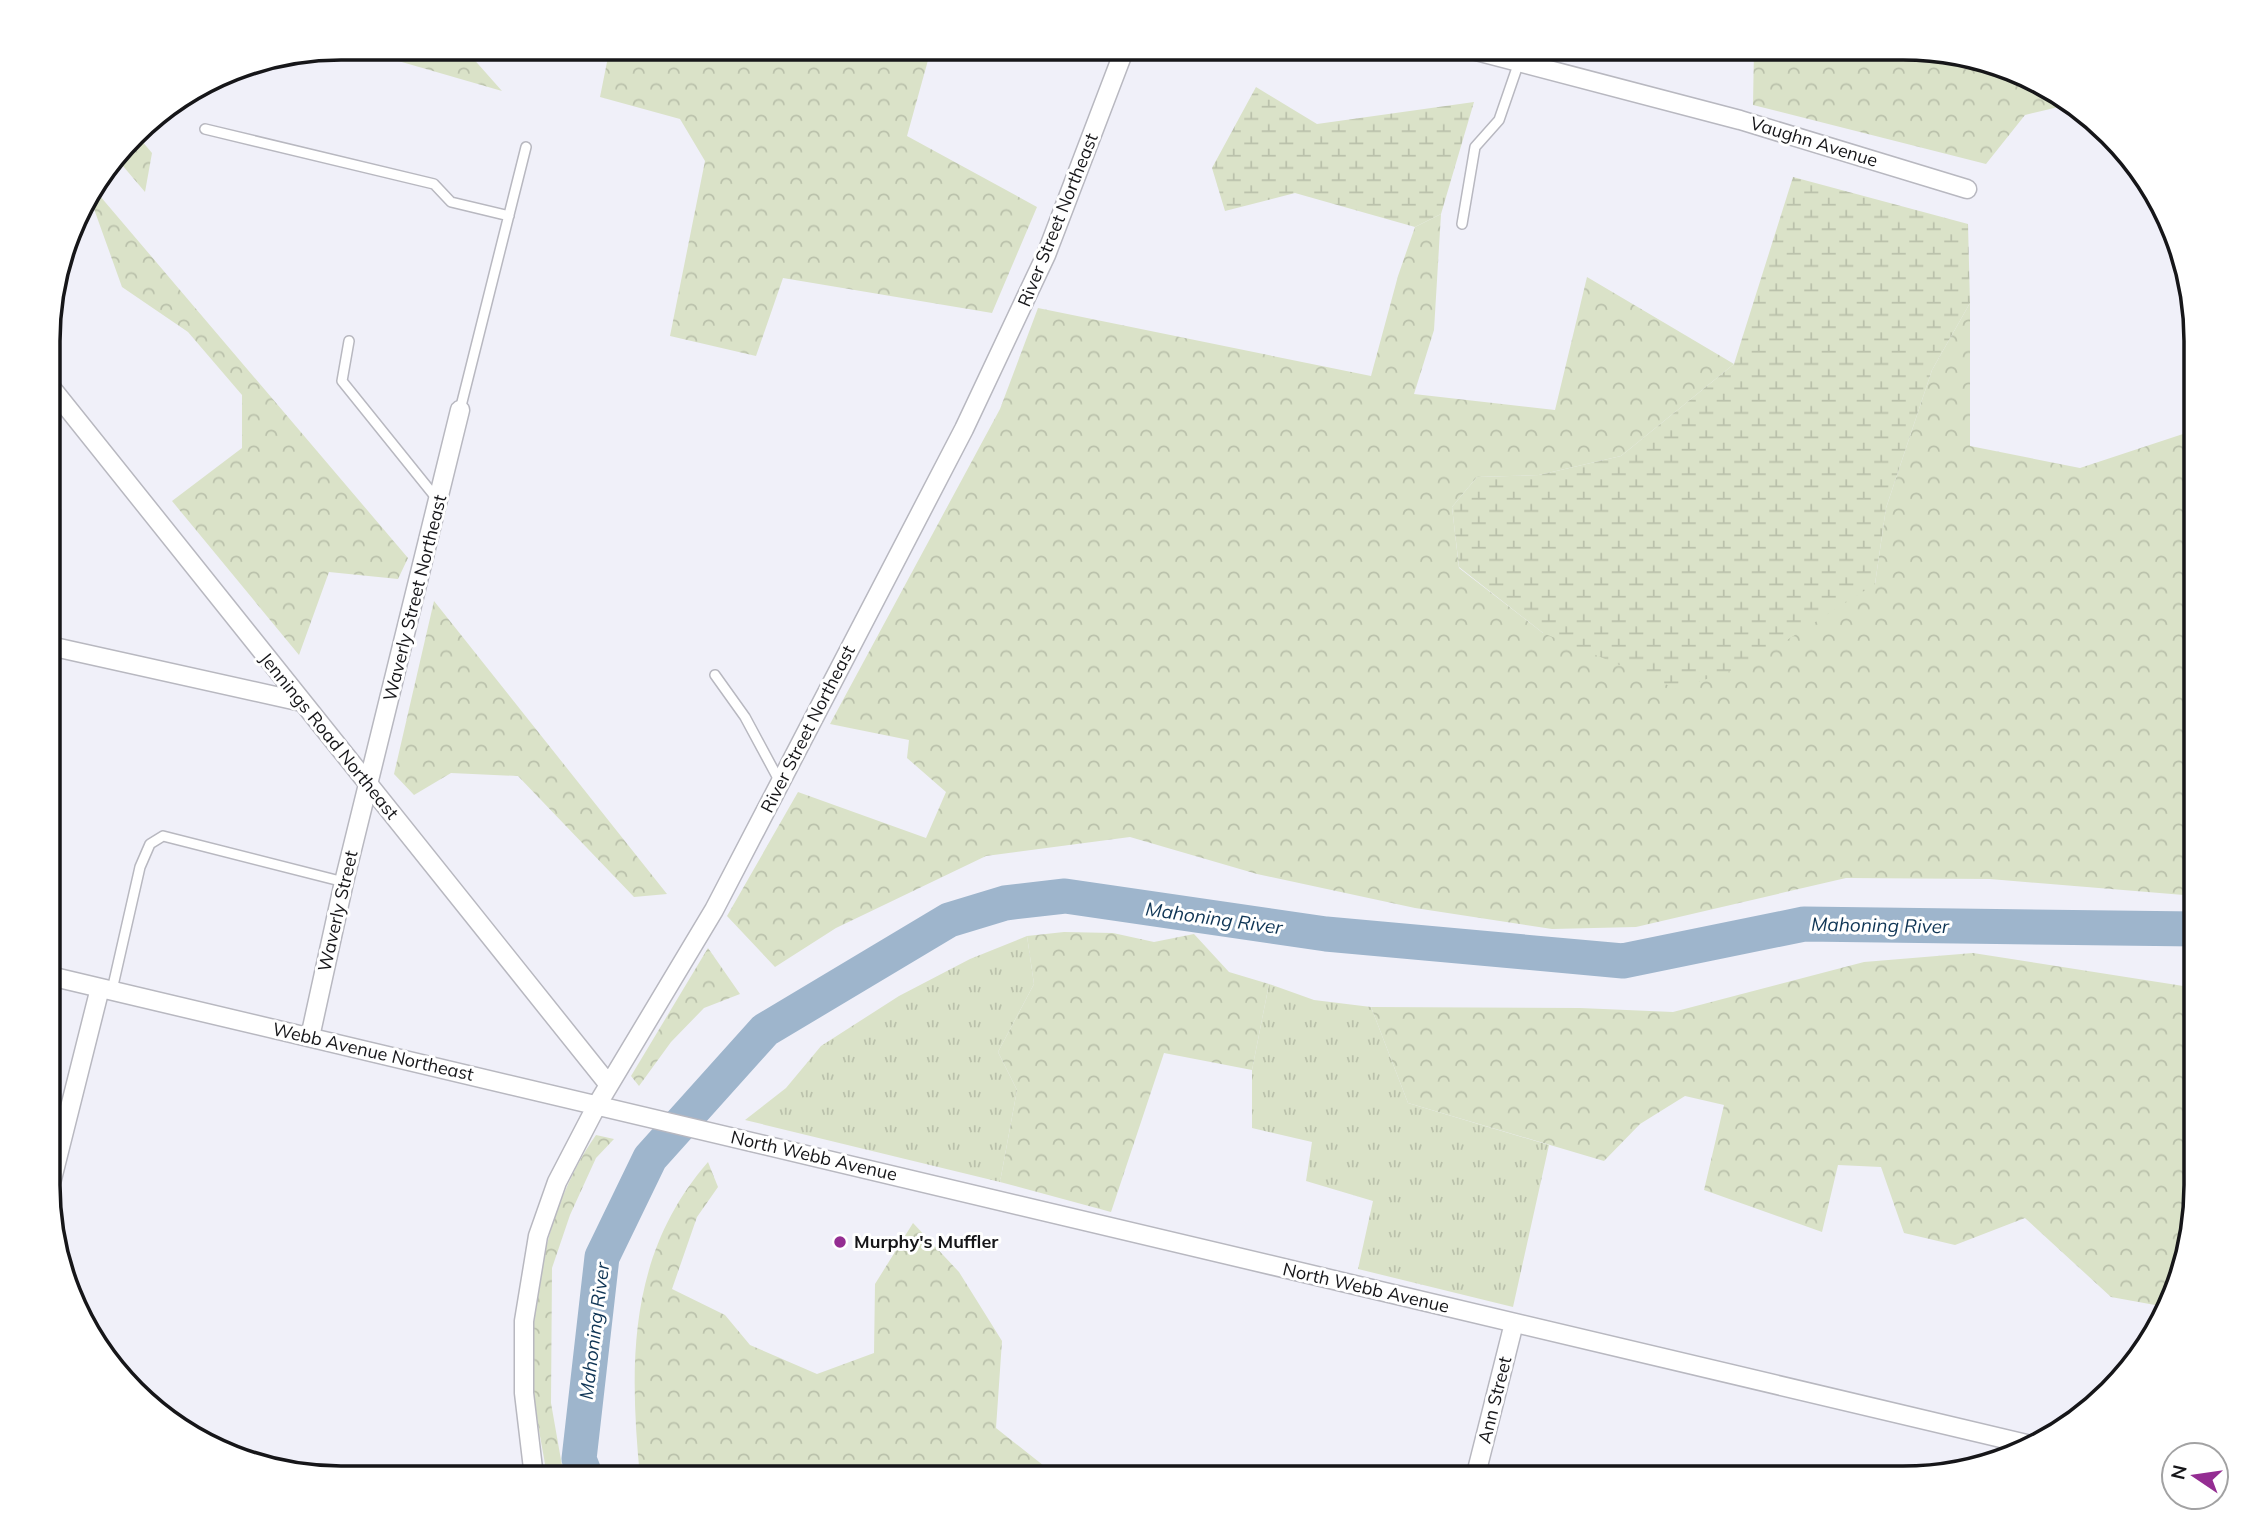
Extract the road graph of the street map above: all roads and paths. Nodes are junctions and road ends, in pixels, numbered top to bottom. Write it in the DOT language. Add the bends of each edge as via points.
graph roads {
  1 [pos="1120,60"];
  2 [pos="1511,60"];
  3 [pos="1519,62"];
  4 [pos="205,129"];
  5 [pos="526,147"];
  6 [pos="1967,189"];
  7 [pos="509,216"];
  8 [pos="1462,223"];
  9 [pos="349,341"];
  10 [pos="60,399"];
  11 [pos="460,410"];
  12 [pos="438,500"];
  13 [pos="60,648"];
  14 [pos="715,675"];
  15 [pos="302,702"];
  16 [pos="780,782"];
  17 [pos="368,785"];
  18 [pos="344,882"];
  19 [pos="60,978"];
  20 [pos="106,989"];
  21 [pos="310,1037"];
  22 [pos="610,1084"];
  23 [pos="597,1105"];
  24 [pos="696,1128"];
  25 [pos="60,1152"];
  26 [pos="1514,1323"];
  27 [pos="2015,1442"];
  28 [pos="533,1466"];
  29 [pos="1478,1466"];
  1 -- 16 [label="street, River Street Northeast" via="1014,329"];
  2 -- 3 [label="street, Vaughn Avenue"];
  3 -- 6 [label="street, Vaughn Avenue"];
  3 -- 8 [label="lane" via="1499,120 1475,147"];
  4 -- 7 [label="lane" via="434,184 451,202"];
  5 -- 7 [label="lane"];
  7 -- 11 [label="lane"];
  9 -- 12 [label="lane" via="342,381"];
  10 -- 15 [label="street, Jennings Road Northeast"];
  11 -- 12 [label="street, Waverly Street Northeast"];
  12 -- 17 [label="street, Waverly Street Northeast"];
  13 -- 15 [label="street"];
  14 -- 16 [label="lane" via="745,717"];
  15 -- 17 [label="street, Jennings Road Northeast"];
  16 -- 22 [label="street, River Street Northeast" via="714,910"];
  17 -- 18 [label="street, Waverly Street"];
  17 -- 22 [label="street, Jennings Road Northeast"];
  18 -- 20 [label="lane" via="163,836 150,844 140,867"];
  18 -- 21 [label="street, Waverly Street"];
  19 -- 20 [label="street, Webb Avenue Northeast"];
  20 -- 21 [label="street, Webb Avenue Northeast"];
  20 -- 25 [label="street"];
  21 -- 23 [label="street, Webb Avenue Northeast"];
  22 -- 23 [label="street, River Street Northeast"];
  23 -- 24 [label="street, Webb Avenue Northeast"];
  23 -- 28 [label="street, River Street Northeast" via="557,1182 534,1255 524,1321"];
  24 -- 26 [label="street, North Webb Avenue"];
  26 -- 27 [label="street, North Webb Avenue"];
  26 -- 29 [label="street, Ann Street"];
}
